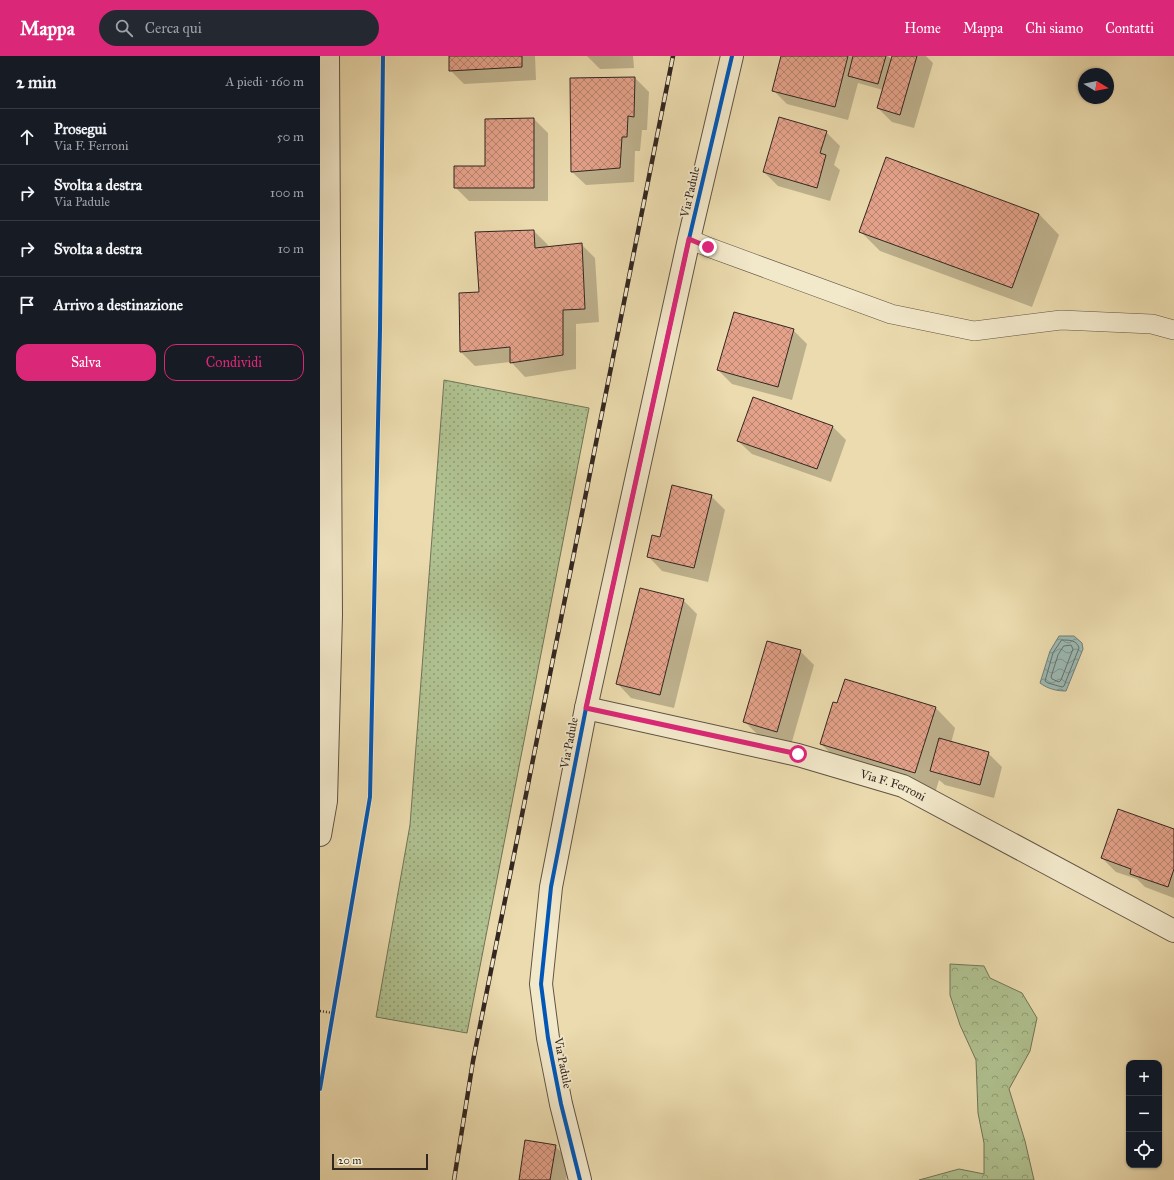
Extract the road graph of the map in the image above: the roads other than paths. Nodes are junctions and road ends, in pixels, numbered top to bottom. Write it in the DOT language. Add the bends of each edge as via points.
graph roads {
  1 [pos="328,56"];
  2 [pos="732,56"];
  3 [pos="689,239"];
  4 [pos="1174,330"];
  5 [pos="586,708"];
  6 [pos="320,835"];
  7 [pos="1174,931"];
  8 [pos="580,1180"];
  1 -- 6 [label="street" via="331,615 326,801"];
  2 -- 3 [label="street, Via Padule"];
  3 -- 4 [label="lane" via="891,314 974,331 1061,320 1152,324"];
  3 -- 5 [label="street, Via Padule"];
  5 -- 7 [label="street, Via F. Ferroni" via="798,754 903,786"];
  5 -- 8 [label="street, Via Padule" via="551,887 541,984 561,1104"];
}
